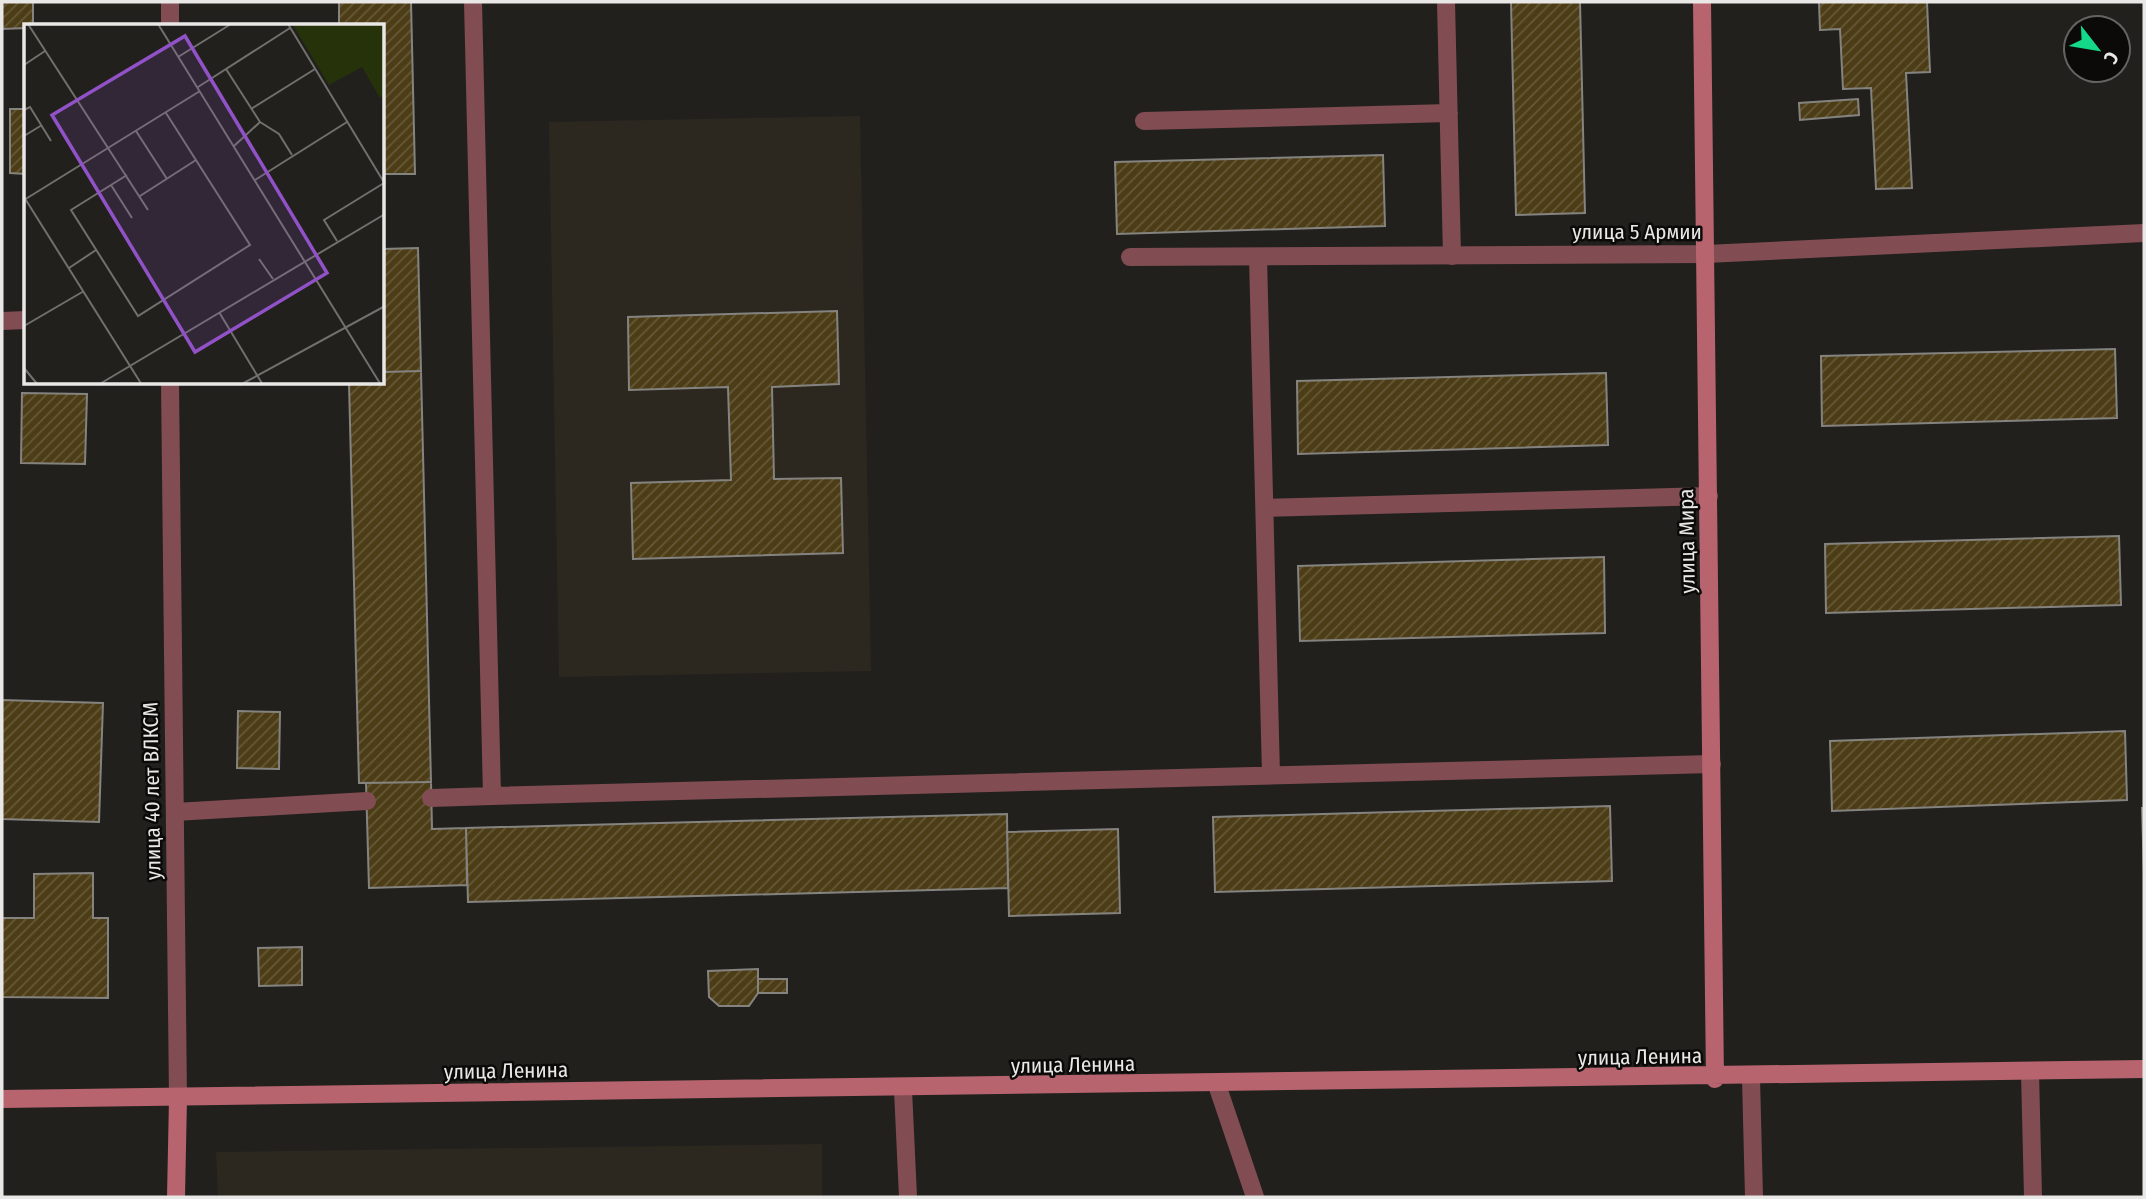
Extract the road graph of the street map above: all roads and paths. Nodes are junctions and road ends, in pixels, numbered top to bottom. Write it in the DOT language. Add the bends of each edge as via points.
graph roads {
  1 [pos="170,2"];
  2 [pos="472,2"];
  3 [pos="1446,2"];
  4 [pos="1702,2"];
  5 [pos="170,24"];
  6 [pos="1448,113"];
  7 [pos="1143,121"];
  8 [pos="2144,233"];
  9 [pos="1706,254"];
  10 [pos="1452,256"];
  11 [pos="1130,257"];
  12 [pos="1258,257"];
  13 [pos="24,320"];
  14 [pos="2,321"];
  15 [pos="170,385"];
  16 [pos="1709,496"];
  17 [pos="1265,508"];
  18 [pos="1712,764"];
  19 [pos="1271,775"];
  20 [pos="492,796"];
  21 [pos="431,798"];
  22 [pos="367,801"];
  23 [pos="175,812"];
  24 [pos="2144,1069"];
  25 [pos="2030,1072"];
  26 [pos="1751,1078"];
  27 [pos="1715,1079"];
  28 [pos="1217,1085"];
  29 [pos="903,1090"];
  30 [pos="178,1098"];
  31 [pos="2,1099"];
  32 [pos="176,1197"];
  33 [pos="908,1197"];
  34 [pos="1255,1197"];
  35 [pos="1754,1197"];
  36 [pos="2033,1197"];
  1 -- 5 [label="street"];
  2 -- 20 [label="street"];
  3 -- 6 [label="street"];
  4 -- 9 [label="main road, улица Мира"];
  6 -- 7 [label="street"];
  6 -- 10 [label="street"];
  8 -- 9 [label="street, улица 5 Армии"];
  9 -- 10 [label="street, улица 5 Армии"];
  9 -- 16 [label="main road, улица Мира"];
  10 -- 12 [label="street, улица 5 Армии"];
  11 -- 12 [label="street, улица 5 Армии"];
  12 -- 17 [label="street"];
  13 -- 14 [label="street"];
  15 -- 23 [label="street, улица 40 лет ВЛКСМ"];
  16 -- 17 [label="street"];
  16 -- 18 [label="main road, улица Мира"];
  17 -- 19 [label="street"];
  18 -- 19 [label="street"];
  18 -- 27 [label="main road, улица Мира"];
  19 -- 20 [label="street"];
  20 -- 21 [label="street"];
  22 -- 23 [label="street"];
  23 -- 30 [label="street, улица 40 лет ВЛКСМ"];
  24 -- 25 [label="main road, улица Ленина"];
  25 -- 26 [label="main road, улица Ленина"];
  25 -- 36 [label="street"];
  26 -- 27 [label="main road, улица Ленина"];
  26 -- 35 [label="street"];
  27 -- 28 [label="main road, улица Ленина"];
  28 -- 29 [label="main road, улица Ленина"];
  28 -- 34 [label="street"];
  29 -- 30 [label="main road, улица Ленина"];
  29 -- 33 [label="street"];
  30 -- 31 [label="main road, улица Ленина"];
  30 -- 32 [label="main road, улица 40 лет ВЛКСМ"];
}
